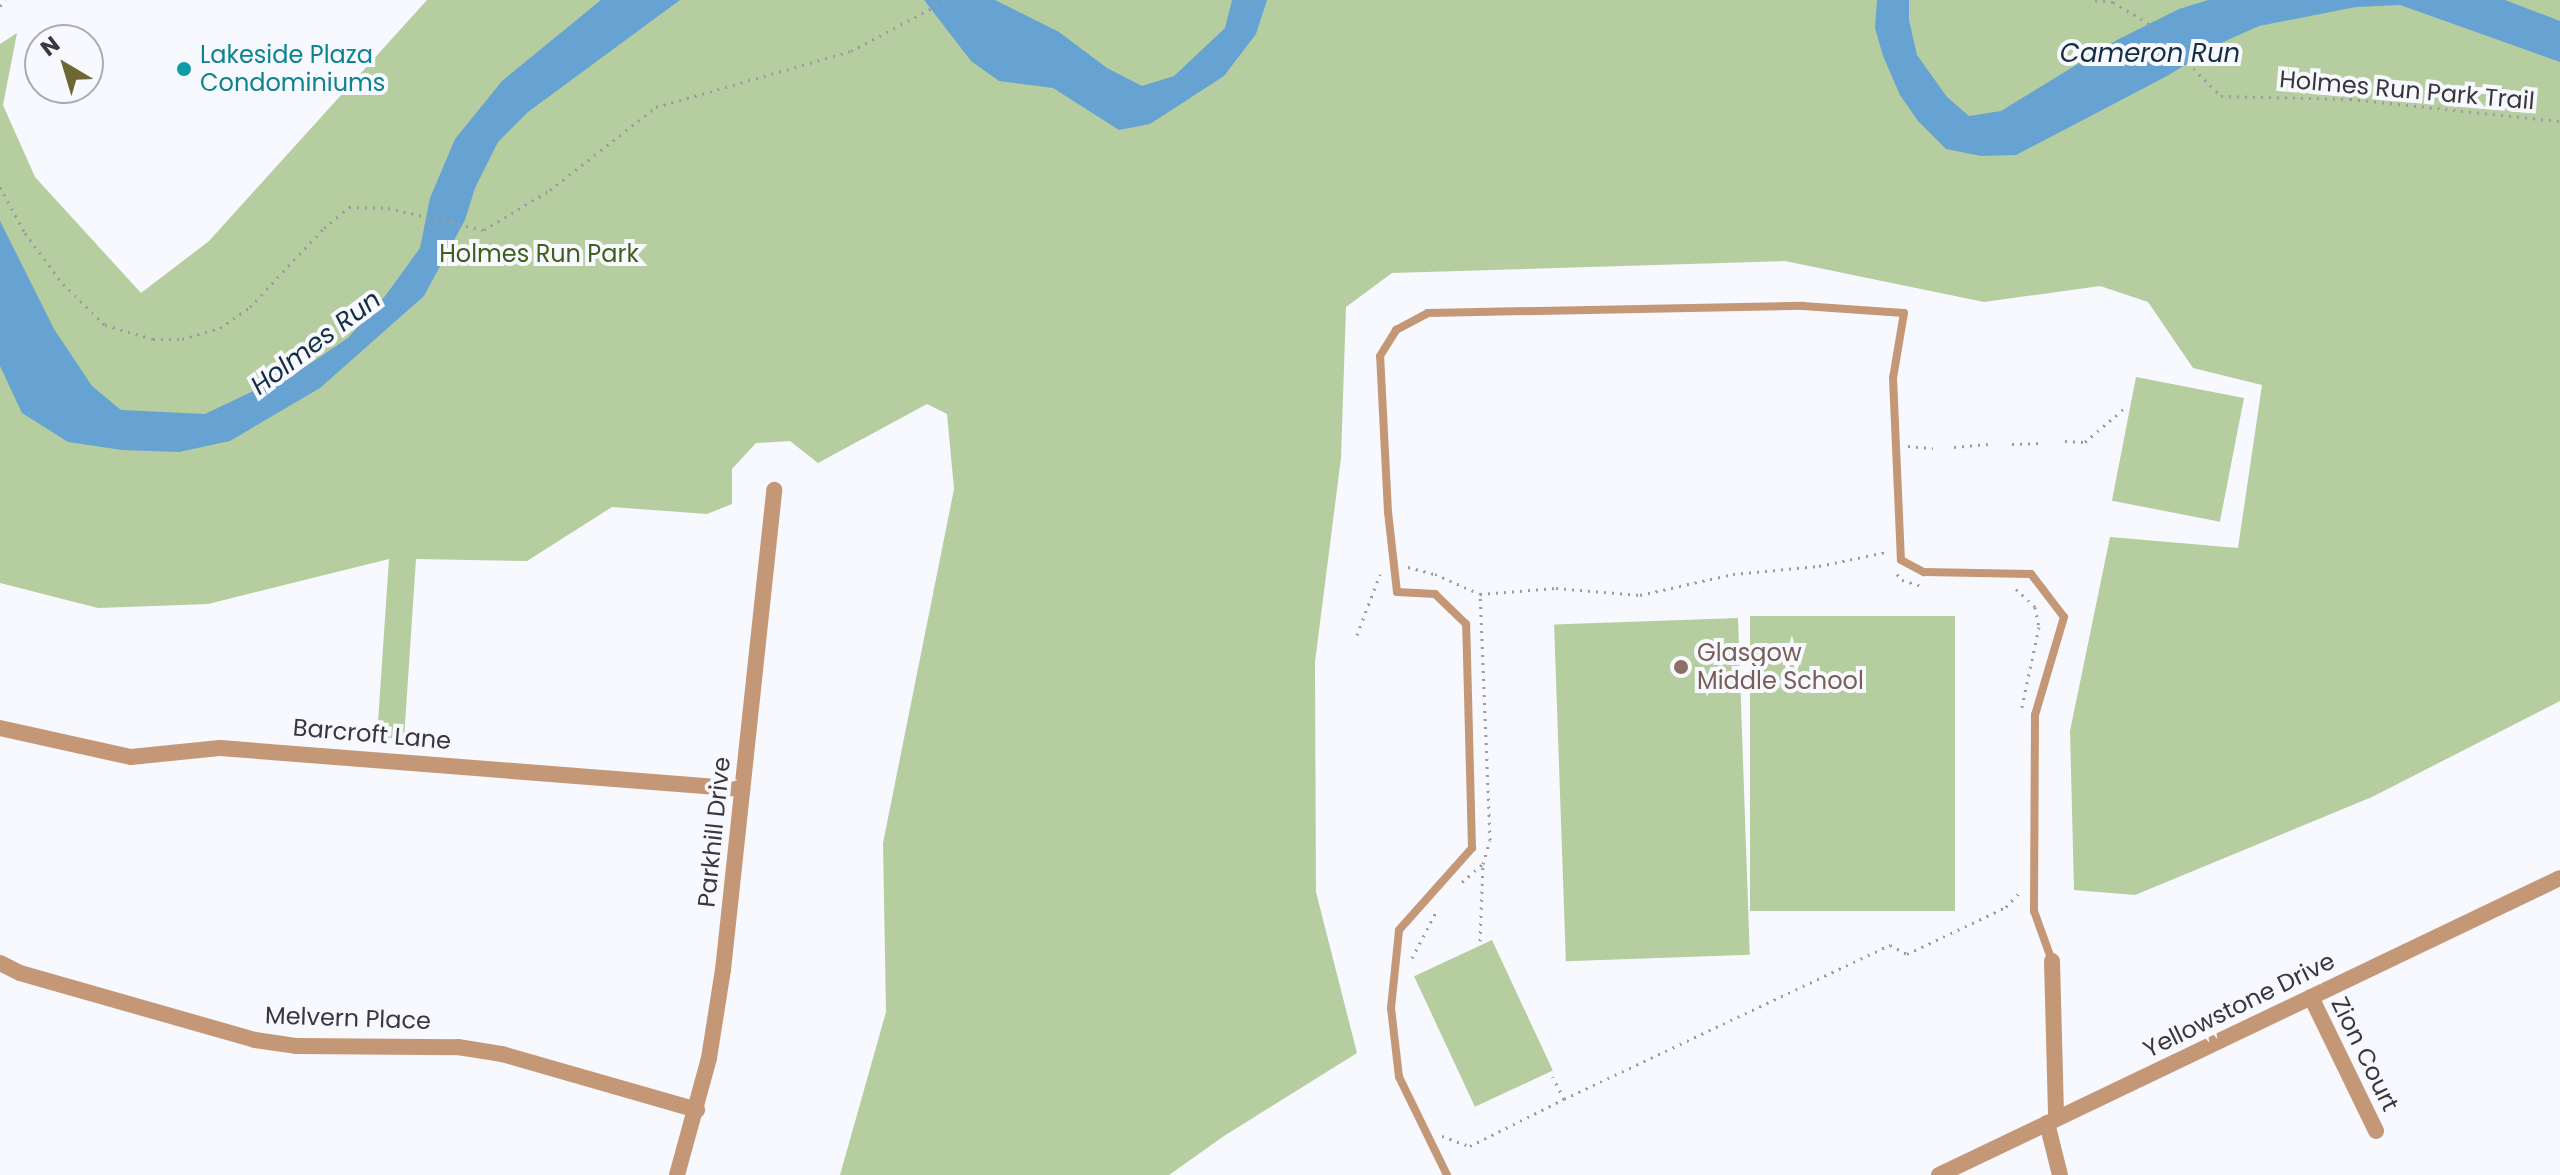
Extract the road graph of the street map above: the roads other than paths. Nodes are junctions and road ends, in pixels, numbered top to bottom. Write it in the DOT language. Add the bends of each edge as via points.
graph roads {
  1 [pos="774,490"];
  2 [pos="0,728"];
  3 [pos="742,789"];
  4 [pos="2560,878"];
  5 [pos="2052,961"];
  6 [pos="0,963"];
  7 [pos="2311,997"];
  8 [pos="697,1110"];
  9 [pos="2051,1121"];
  10 [pos="2376,1131"];
  11 [pos="677,1175"];
  12 [pos="1447,1175"];
  13 [pos="1939,1175"];
  14 [pos="2060,1175"];
  1 -- 3 [label="street, Parkhill Drive"];
  2 -- 3 [label="street, Barcroft Lane" via="131,757 220,748 264,750"];
  3 -- 8 [label="street, Parkhill Drive" via="723,970"];
  4 -- 7 [label="street, Yellowstone Drive"];
  5 -- 9 [label="street"];
  5 -- 12 [label="lane" via="2034,911 2035,715 2064,617 2031,574 1924,572 1901,560 1893,378 1904,313 1803,306 1428,313 1396,330 1380,356 1388,512 1397,592 1435,594 1466,624 1472,848 1399,930 1391,1008 1399,1077"];
  6 -- 8 [label="street, Melvern Place" via="255,1040 296,1046 458,1047 502,1054"];
  7 -- 9 [label="street, Yellowstone Drive"];
  7 -- 10 [label="street, Zion Court"];
  8 -- 11 [label="street, Parkhill Drive"];
  9 -- 13 [label="street, Yellowstone Drive"];
  9 -- 14 [label="street"];
}
